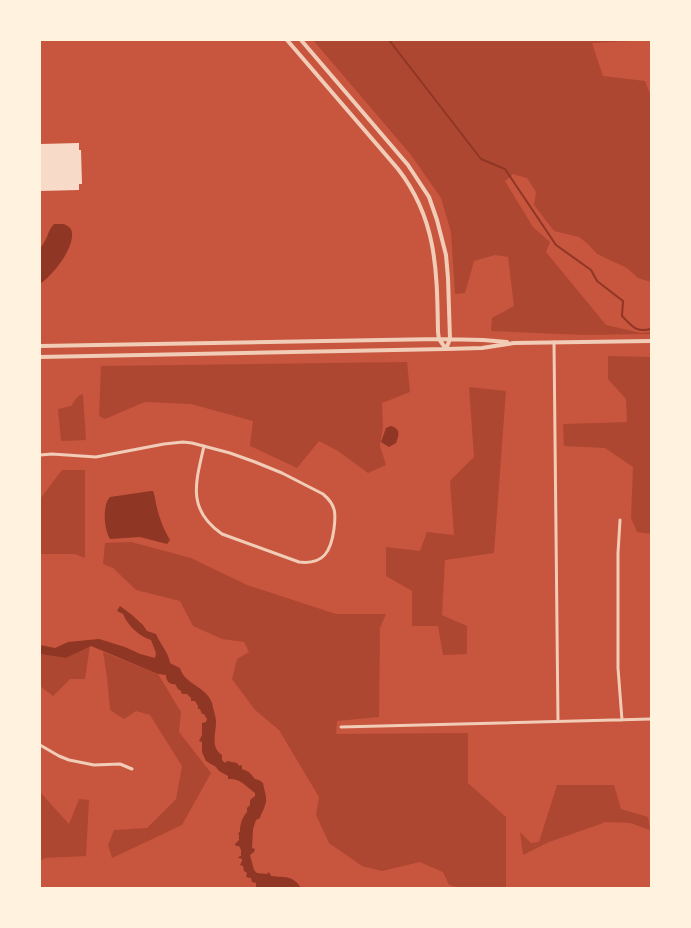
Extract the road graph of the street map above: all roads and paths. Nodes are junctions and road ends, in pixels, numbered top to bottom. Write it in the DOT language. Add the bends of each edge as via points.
graph roads {
  1 [pos="287,40"];
  2 [pos="301,40"];
  3 [pos="355,102"];
  4 [pos="347,110"];
  5 [pos="434,211"];
  6 [pos="424,214"];
  7 [pos="439,339"];
  8 [pos="450,339"];
  9 [pos="651,341"];
  10 [pos="554,342"];
  11 [pos="514,343"];
  12 [pos="40,346"];
  13 [pos="446,349"];
  14 [pos="40,356"];
  15 [pos="204,446"];
  16 [pos="40,455"];
  17 [pos="620,520"];
  18 [pos="651,719"];
  19 [pos="622,720"];
  20 [pos="558,721"];
  21 [pos="341,727"];
  22 [pos="40,745"];
  23 [pos="132,769"];
  1 -- 4 [label="street"];
  2 -- 3 [label="street"];
  3 -- 4 [label="street"];
  3 -- 5 [label="street" via="408,165 429,197"];
  4 -- 6 [label="street" via="406,178"];
  5 -- 6 [label="street"];
  5 -- 8 [label="street" via="448,266"];
  6 -- 7 [label="street" via="435,257"];
  7 -- 8 [label="street"];
  7 -- 12 [label="street"];
  7 -- 13 [label="street"];
  8 -- 11 [label="street"];
  8 -- 13 [label="street"];
  9 -- 10 [label="street"];
  10 -- 11 [label="street"];
  10 -- 20 [label="street"];
  11 -- 13 [label="street"];
  13 -- 14 [label="street"];
  15 -- 15 [label="street" via="282,473 328,498 336,517 328,551 314,562 299,562 222,534 214,528 203,517 196,494"];
  15 -- 16 [label="street" via="183,442 96,457"];
  17 -- 19 [label="street" via="618,668"];
  18 -- 19 [label="street"];
  19 -- 20 [label="street"];
  20 -- 21 [label="street"];
  22 -- 23 [label="street" via="75,762 120,764"];
}
